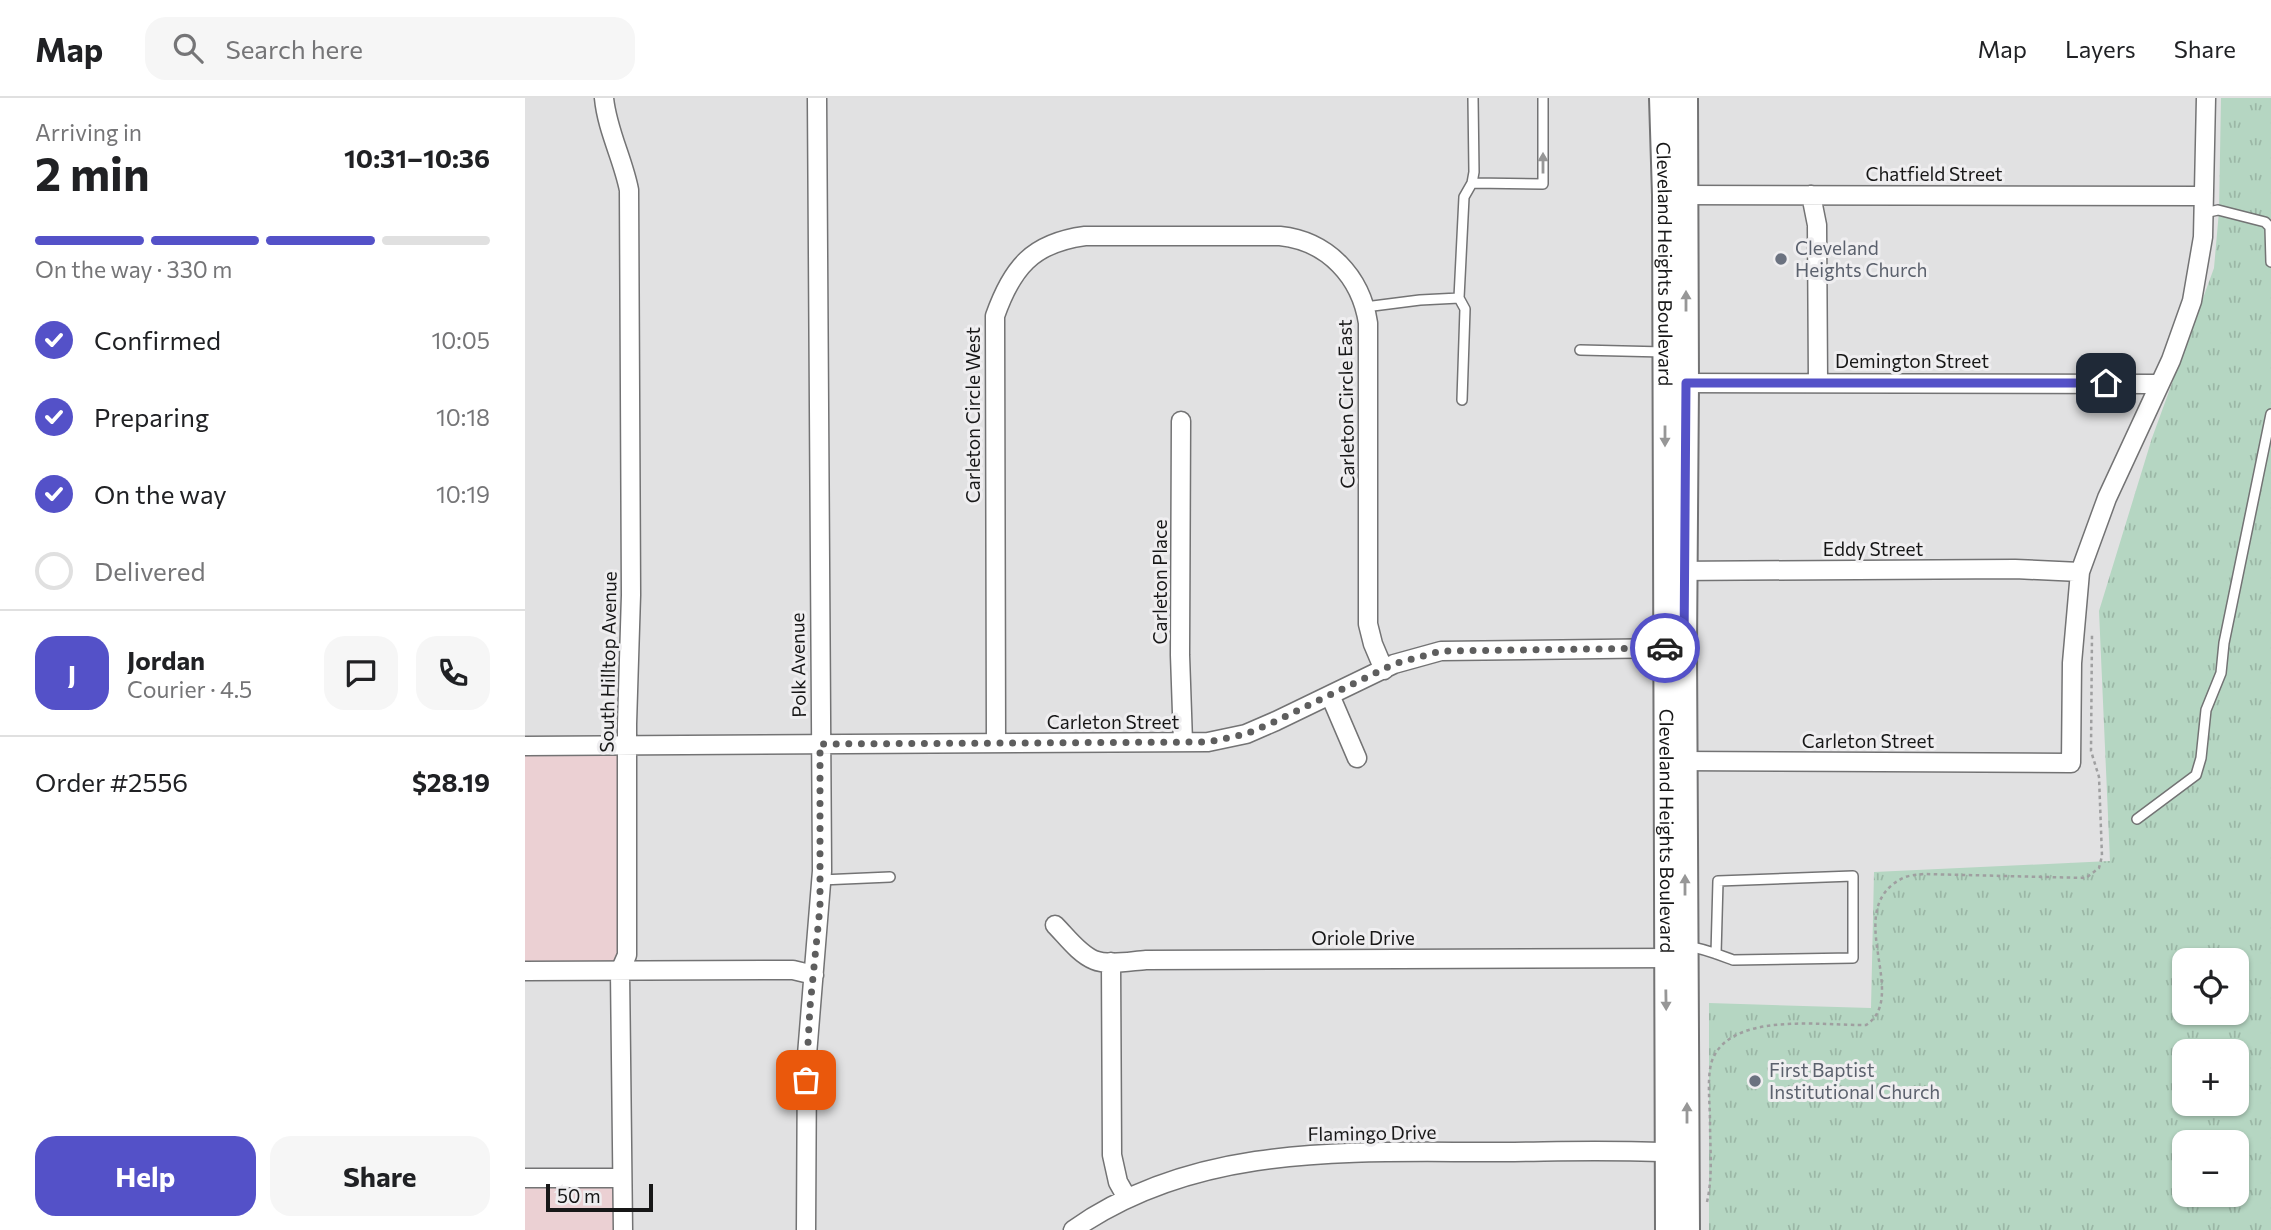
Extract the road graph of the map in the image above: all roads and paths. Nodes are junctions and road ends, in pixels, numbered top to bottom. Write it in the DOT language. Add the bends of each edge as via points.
graph roads {
  1 [pos="604,98"];
  2 [pos="817,98"];
  3 [pos="1473,98"];
  4 [pos="1543,98"];
  5 [pos="1662,98"];
  6 [pos="1685,98"];
  7 [pos="2206,98"];
  8 [pos="1472,183"];
  9 [pos="1675,195"];
  10 [pos="1811,195"];
  11 [pos="2204,204"];
  12 [pos="1184,236"];
  13 [pos="2271,262"];
  14 [pos="1459,298"];
  15 [pos="1366,307"];
  16 [pos="1580,350"];
  17 [pos="1676,353"];
  18 [pos="1818,382"];
  19 [pos="1676,383"];
  20 [pos="2159,384"];
  21 [pos="1462,400"];
  22 [pos="2271,414"];
  23 [pos="1181,421"];
  24 [pos="1675,571"];
  25 [pos="2080,572"];
  26 [pos="2092,628"];
  27 [pos="1674,648"];
  28 [pos="1384,670"];
  29 [pos="1330,695"];
  30 [pos="1183,742"];
  31 [pos="996,743"];
  32 [pos="820,744"];
  33 [pos="627,745"];
  34 [pos="525,746"];
  35 [pos="1357,758"];
  36 [pos="1675,761"];
  37 [pos="2137,819"];
  38 [pos="890,877"];
  39 [pos="821,880"];
  40 [pos="1055,925"];
  41 [pos="1678,954"];
  42 [pos="1716,954"];
  43 [pos="1111,962"];
  44 [pos="525,971"];
  45 [pos="620,971"];
  46 [pos="814,975"];
  47 [pos="1677,1153"];
  48 [pos="525,1178"];
  49 [pos="621,1178"];
  50 [pos="1127,1198"];
  51 [pos="1706,1206"];
  52 [pos="622,1230"];
  53 [pos="806,1230"];
  54 [pos="1073,1230"];
  55 [pos="1668,1230"];
  56 [pos="1687,1230"];
  1 -- 33 [label="street, South Hilltop Avenue" via="629,190"];
  2 -- 32 [label="street, Polk Avenue"];
  3 -- 8 [label="lane"];
  8 -- 4 [label="lane, one-way" via="1543,184"];
  5 -- 9 [label="street, Cleveland Heights Boulevard"];
  6 -- 9 [label="street, Cleveland Heights Boulevard"];
  7 -- 11 [label="street"];
  8 -- 14 [label="lane" via="1464,197"];
  9 -- 10 [label="street, Chatfield Street"];
  9 -- 17 [label="street, Cleveland Heights Boulevard"];
  10 -- 11 [label="street, Chatfield Street"];
  10 -- 18 [label="street" via="1817,225"];
  11 -- 13 [label="lane" via="2265,222 2270,227"];
  11 -- 20 [label="street" via="2192,301"];
  12 -- 15 [label="street, Carleton Circle East" via="1297,238 1321,248 1339,263 1355,282"];
  12 -- 31 [label="street, Carleton Circle West" via="1070,238 1034,254 1005,286 995,316"];
  14 -- 15 [label="lane"];
  14 -- 21 [label="lane" via="1465,309"];
  15 -- 28 [label="street, Carleton Circle East" via="1368,624"];
  16 -- 17 [label="lane"];
  17 -- 19 [label="street, Cleveland Heights Boulevard"];
  18 -- 19 [label="street, Demington Street"];
  18 -- 20 [label="street, Demington Street"];
  19 -- 24 [label="street, Cleveland Heights Boulevard"];
  20 -- 25 [label="street" via="2107,498"];
  22 -- 37 [label="lane" via="2221,673 2206,710 2196,775"];
  23 -- 30 [label="street, Carleton Place"];
  24 -- 25 [label="street, Eddy Street"];
  24 -- 27 [label="street, Cleveland Heights Boulevard"];
  25 -- 36 [label="street, Carleton Street" via="2072,663 2071,763"];
  26 -- 51 [label="path" via="2091,751 2099,777 2099,867 2086,878 1924,874 1903,878 1891,887 1877,911 1882,997 1874,1020 1866,1025 1760,1027 1734,1035 1719,1048 1710,1069"];
  27 -- 28 [label="street, Carleton Street" via="1441,651"];
  27 -- 36 [label="street, Cleveland Heights Boulevard"];
  28 -- 29 [label="street, Carleton Street"];
  29 -- 30 [label="street, Carleton Street" via="1246,734"];
  29 -- 35 [label="street"];
  30 -- 31 [label="street, Carleton Street"];
  31 -- 32 [label="street, Carleton Street"];
  32 -- 33 [label="street, Carleton Street"];
  32 -- 39 [label="street, Polk Avenue"];
  33 -- 34 [label="street, Carleton Street"];
  33 -- 45 [label="street, South Hilltop Avenue" via="627,955"];
  36 -- 41 [label="street, Cleveland Heights Boulevard"];
  38 -- 39 [label="lane"];
  39 -- 46 [label="street, Polk Avenue"];
  40 -- 43 [label="street, Oriole Drive" via="1094,960"];
  41 -- 42 [label="lane" via="1701,947"];
  41 -- 43 [label="street, Oriole Drive"];
  41 -- 47 [label="street, Cleveland Heights Boulevard"];
  42 -- 42 [label="lane" via="1733,960 1853,958 1853,876 1718,881"];
  43 -- 50 [label="street" via="1112,1155"];
  44 -- 45 [label="street"];
  45 -- 46 [label="street" via="793,970"];
  45 -- 49 [label="street, South Hilltop Avenue"];
  46 -- 53 [label="street, Polk Avenue" via="807,1055"];
  47 -- 50 [label="street, Flamingo Drive" via="1303,1155 1206,1170"];
  47 -- 55 [label="street, Cleveland Heights Boulevard"];
  47 -- 56 [label="street, Cleveland Heights Boulevard"];
  48 -- 49 [label="street"];
  49 -- 52 [label="street, South Hilltop Avenue"];
  50 -- 54 [label="street, Flamingo Drive"];
}
